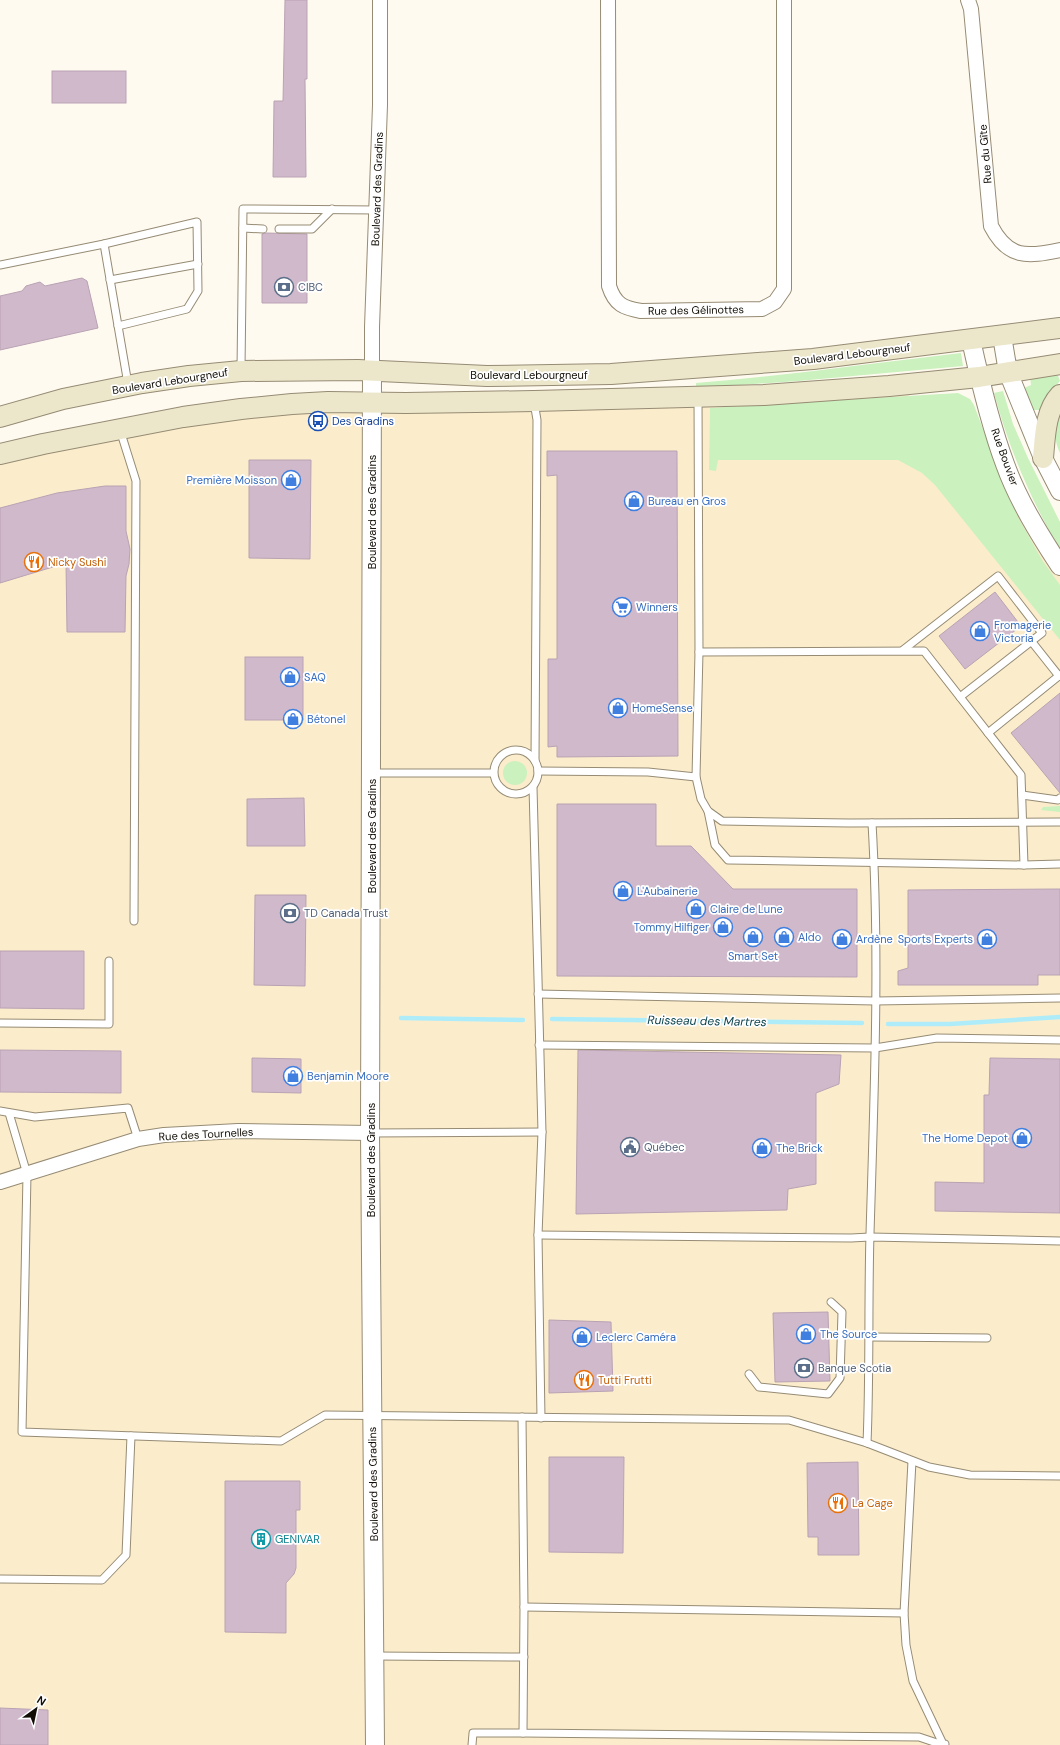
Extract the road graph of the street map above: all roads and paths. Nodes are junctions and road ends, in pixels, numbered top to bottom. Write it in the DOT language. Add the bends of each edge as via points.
graph roads {
  1 [pos="380,0"];
  2 [pos="608,0"];
  3 [pos="784,0"];
  4 [pos="968,0"];
  5 [pos="332,209"];
  6 [pos="377,210"];
  7 [pos="243,228"];
  8 [pos="263,229"];
  9 [pos="279,229"];
  10 [pos="104,244"];
  11 [pos="1060,250"];
  12 [pos="198,264"];
  13 [pos="0,265"];
  14 [pos="110,280"];
  15 [pos="118,326"];
  16 [pos="1060,328"];
  17 [pos="1002,336"];
  18 [pos="971,340"];
  19 [pos="1060,364"];
  20 [pos="241,371"];
  21 [pos="372,371"];
  22 [pos="1008,372"];
  23 [pos="979,377"];
  24 [pos="129,386"];
  25 [pos="1060,395"];
  26 [pos="698,397"];
  27 [pos="534,401"];
  28 [pos="372,402"];
  29 [pos="0,417"];
  30 [pos="120,429"];
  31 [pos="0,454"];
  32 [pos="1042,458"];
  33 [pos="1060,491"];
  34 [pos="1060,566"];
  35 [pos="1032,642"];
  36 [pos="903,650"];
  37 [pos="699,652"];
  38 [pos="1060,675"];
  39 [pos="960,697"];
  40 [pos="988,733"];
  41 [pos="535,761"];
  42 [pos="538,771"];
  43 [pos="493,772"];
  44 [pos="372,773"];
  45 [pos="696,777"];
  46 [pos="532,787"];
  47 [pos="1022,795"];
  48 [pos="1060,798"];
  49 [pos="708,811"];
  50 [pos="1060,822"];
  51 [pos="872,823"];
  52 [pos="1024,823"];
  53 [pos="874,862"];
  54 [pos="1024,864"];
  55 [pos="1060,864"];
  56 [pos="134,921"];
  57 [pos="109,961"];
  58 [pos="538,994"];
  59 [pos="1060,998"];
  60 [pos="875,1001"];
  61 [pos="0,1023"];
  62 [pos="1060,1040"];
  63 [pos="539,1045"];
  64 [pos="875,1048"];
  65 [pos="0,1111"];
  66 [pos="9,1113"];
  67 [pos="542,1132"];
  68 [pos="370,1133"];
  69 [pos="138,1139"];
  70 [pos="27,1174"];
  71 [pos="0,1182"];
  72 [pos="538,1235"];
  73 [pos="870,1237"];
  74 [pos="1060,1241"];
  75 [pos="831,1302"];
  76 [pos="870,1337"];
  77 [pos="987,1338"];
  78 [pos="749,1374"];
  79 [pos="372,1416"];
  80 [pos="522,1417"];
  81 [pos="541,1418"];
  82 [pos="131,1436"];
  83 [pos="867,1443"];
  84 [pos="912,1461"];
  85 [pos="1060,1476"];
  86 [pos="0,1579"];
  87 [pos="524,1607"];
  88 [pos="904,1613"];
  89 [pos="374,1656"];
  90 [pos="524,1658"];
  91 [pos="523,1733"];
  92 [pos="375,1745"];
  93 [pos="472,1745"];
  94 [pos="944,1745"];
  1 -- 6 [label="street, Boulevard des Gradins"];
  2 -- 3 [label="street, Rue des Gélinottes" via="609,286 618,304 641,311 762,309 775,302 784,289"];
  4 -- 11 [label="street, Rue du Gîte" via="971,8 991,226 998,239 1010,250 1026,254"];
  5 -- 6 [label="lane"];
  5 -- 7 [label="lane" via="243,209"];
  5 -- 9 [label="lane" via="312,229"];
  6 -- 21 [label="street, Boulevard des Gradins"];
  7 -- 8 [label="lane"];
  7 -- 20 [label="lane"];
  10 -- 12 [label="lane" via="197,222"];
  10 -- 13 [label="lane"];
  10 -- 14 [label="lane"];
  12 -- 14 [label="lane"];
  12 -- 15 [label="lane" via="198,291 188,309"];
  14 -- 15 [label="lane"];
  15 -- 24 [label="lane"];
  16 -- 17 [label="main road, Boulevard Lebourgneuf"];
  17 -- 18 [label="main road, Boulevard Lebourgneuf"];
  17 -- 22 [label="street"];
  18 -- 21 [label="main road, Boulevard Lebourgneuf" via="814,359 611,374 487,376"];
  18 -- 23 [label="street, Rue Bouvier"];
  19 -- 22 [label="main road"];
  20 -- 21 [label="main road, Boulevard Lebourgneuf"];
  20 -- 24 [label="main road, Boulevard Lebourgneuf"];
  21 -- 28 [label="street, Boulevard des Gradins"];
  22 -- 23 [label="main road"];
  22 -- 32 [label="street"];
  23 -- 26 [label="main road" via="764,395"];
  23 -- 34 [label="street, Rue Bouvier" via="1005,464 1025,508"];
  24 -- 29 [label="main road, Boulevard Lebourgneuf"];
  25 -- 32 [label="main road" via="1048,420"];
  26 -- 27 [label="main road"];
  26 -- 37 [label="lane"];
  27 -- 28 [label="main road" via="406,404"];
  27 -- 41 [label="lane" via="537,420"];
  28 -- 30 [label="main road" via="318,402 240,409"];
  28 -- 44 [label="street, Boulevard des Gradins"];
  30 -- 31 [label="main road"];
  30 -- 56 [label="lane" via="136,481"];
  32 -- 33 [label="street"];
  35 -- 36 [label="lane" via="1042,633 998,576"];
  35 -- 38 [label="lane"];
  35 -- 39 [label="lane"];
  36 -- 37 [label="lane"];
  36 -- 39 [label="lane" via="924,651"];
  37 -- 45 [label="lane"];
  38 -- 40 [label="lane"];
  39 -- 40 [label="lane"];
  40 -- 47 [label="lane" via="1021,775"];
  41 -- 42 [label="lane"];
  41 -- 43 [label="lane" via="527,753 512,750 498,758"];
  42 -- 45 [label="lane" via="648,772"];
  42 -- 46 [label="lane" via="538,779"];
  43 -- 44 [label="lane"];
  43 -- 46 [label="lane" via="497,784 511,794 519,794"];
  44 -- 68 [label="street, Boulevard des Gradins"];
  45 -- 49 [label="lane" via="700,799"];
  46 -- 58 [label="lane"];
  47 -- 48 [label="lane" via="1058,800"];
  47 -- 52 [label="lane"];
  49 -- 51 [label="lane" via="722,821"];
  49 -- 53 [label="lane" via="715,845 728,860"];
  50 -- 52 [label="lane"];
  51 -- 52 [label="lane"];
  51 -- 53 [label="lane"];
  52 -- 54 [label="lane"];
  53 -- 54 [label="lane"];
  53 -- 60 [label="lane"];
  54 -- 55 [label="lane"];
  57 -- 61 [label="lane" via="108,1024"];
  58 -- 60 [label="lane"];
  58 -- 63 [label="lane"];
  59 -- 60 [label="lane"];
  60 -- 64 [label="lane"];
  62 -- 64 [label="lane" via="937,1038"];
  63 -- 64 [label="lane"];
  63 -- 67 [label="lane"];
  64 -- 73 [label="lane"];
  65 -- 66 [label="lane"];
  66 -- 69 [label="lane" via="35,1117 128,1108"];
  66 -- 70 [label="lane"];
  67 -- 68 [label="lane"];
  67 -- 72 [label="lane"];
  68 -- 69 [label="street, Rue des Tournelles" via="238,1131 171,1134"];
  68 -- 79 [label="street, Boulevard des Gradins"];
  69 -- 70 [label="street, Rue des Tournelles"];
  70 -- 71 [label="street, Rue des Tournelles"];
  70 -- 82 [label="lane" via="22,1432"];
  72 -- 73 [label="lane"];
  72 -- 81 [label="lane"];
  73 -- 74 [label="lane"];
  73 -- 76 [label="lane"];
  75 -- 78 [label="lane" via="842,1312 840,1378 828,1394 759,1387"];
  76 -- 77 [label="lane"];
  76 -- 83 [label="lane"];
  79 -- 80 [label="lane"];
  79 -- 82 [label="lane" via="325,1415 281,1441"];
  79 -- 89 [label="street, Boulevard des Gradins"];
  80 -- 81 [label="lane"];
  80 -- 87 [label="lane"];
  81 -- 83 [label="lane" via="789,1420"];
  82 -- 86 [label="lane" via="126,1555 102,1580"];
  83 -- 84 [label="lane"];
  84 -- 85 [label="lane" via="929,1467 970,1474"];
  84 -- 88 [label="lane"];
  87 -- 88 [label="lane"];
  87 -- 90 [label="lane"];
  88 -- 94 [label="lane" via="906,1645 913,1681"];
  89 -- 90 [label="lane"];
  89 -- 92 [label="street, Boulevard des Gradins"];
  90 -- 91 [label="lane"];
  91 -- 93 [label="lane" via="473,1733"];
  91 -- 94 [label="lane" via="919,1737"];
}
